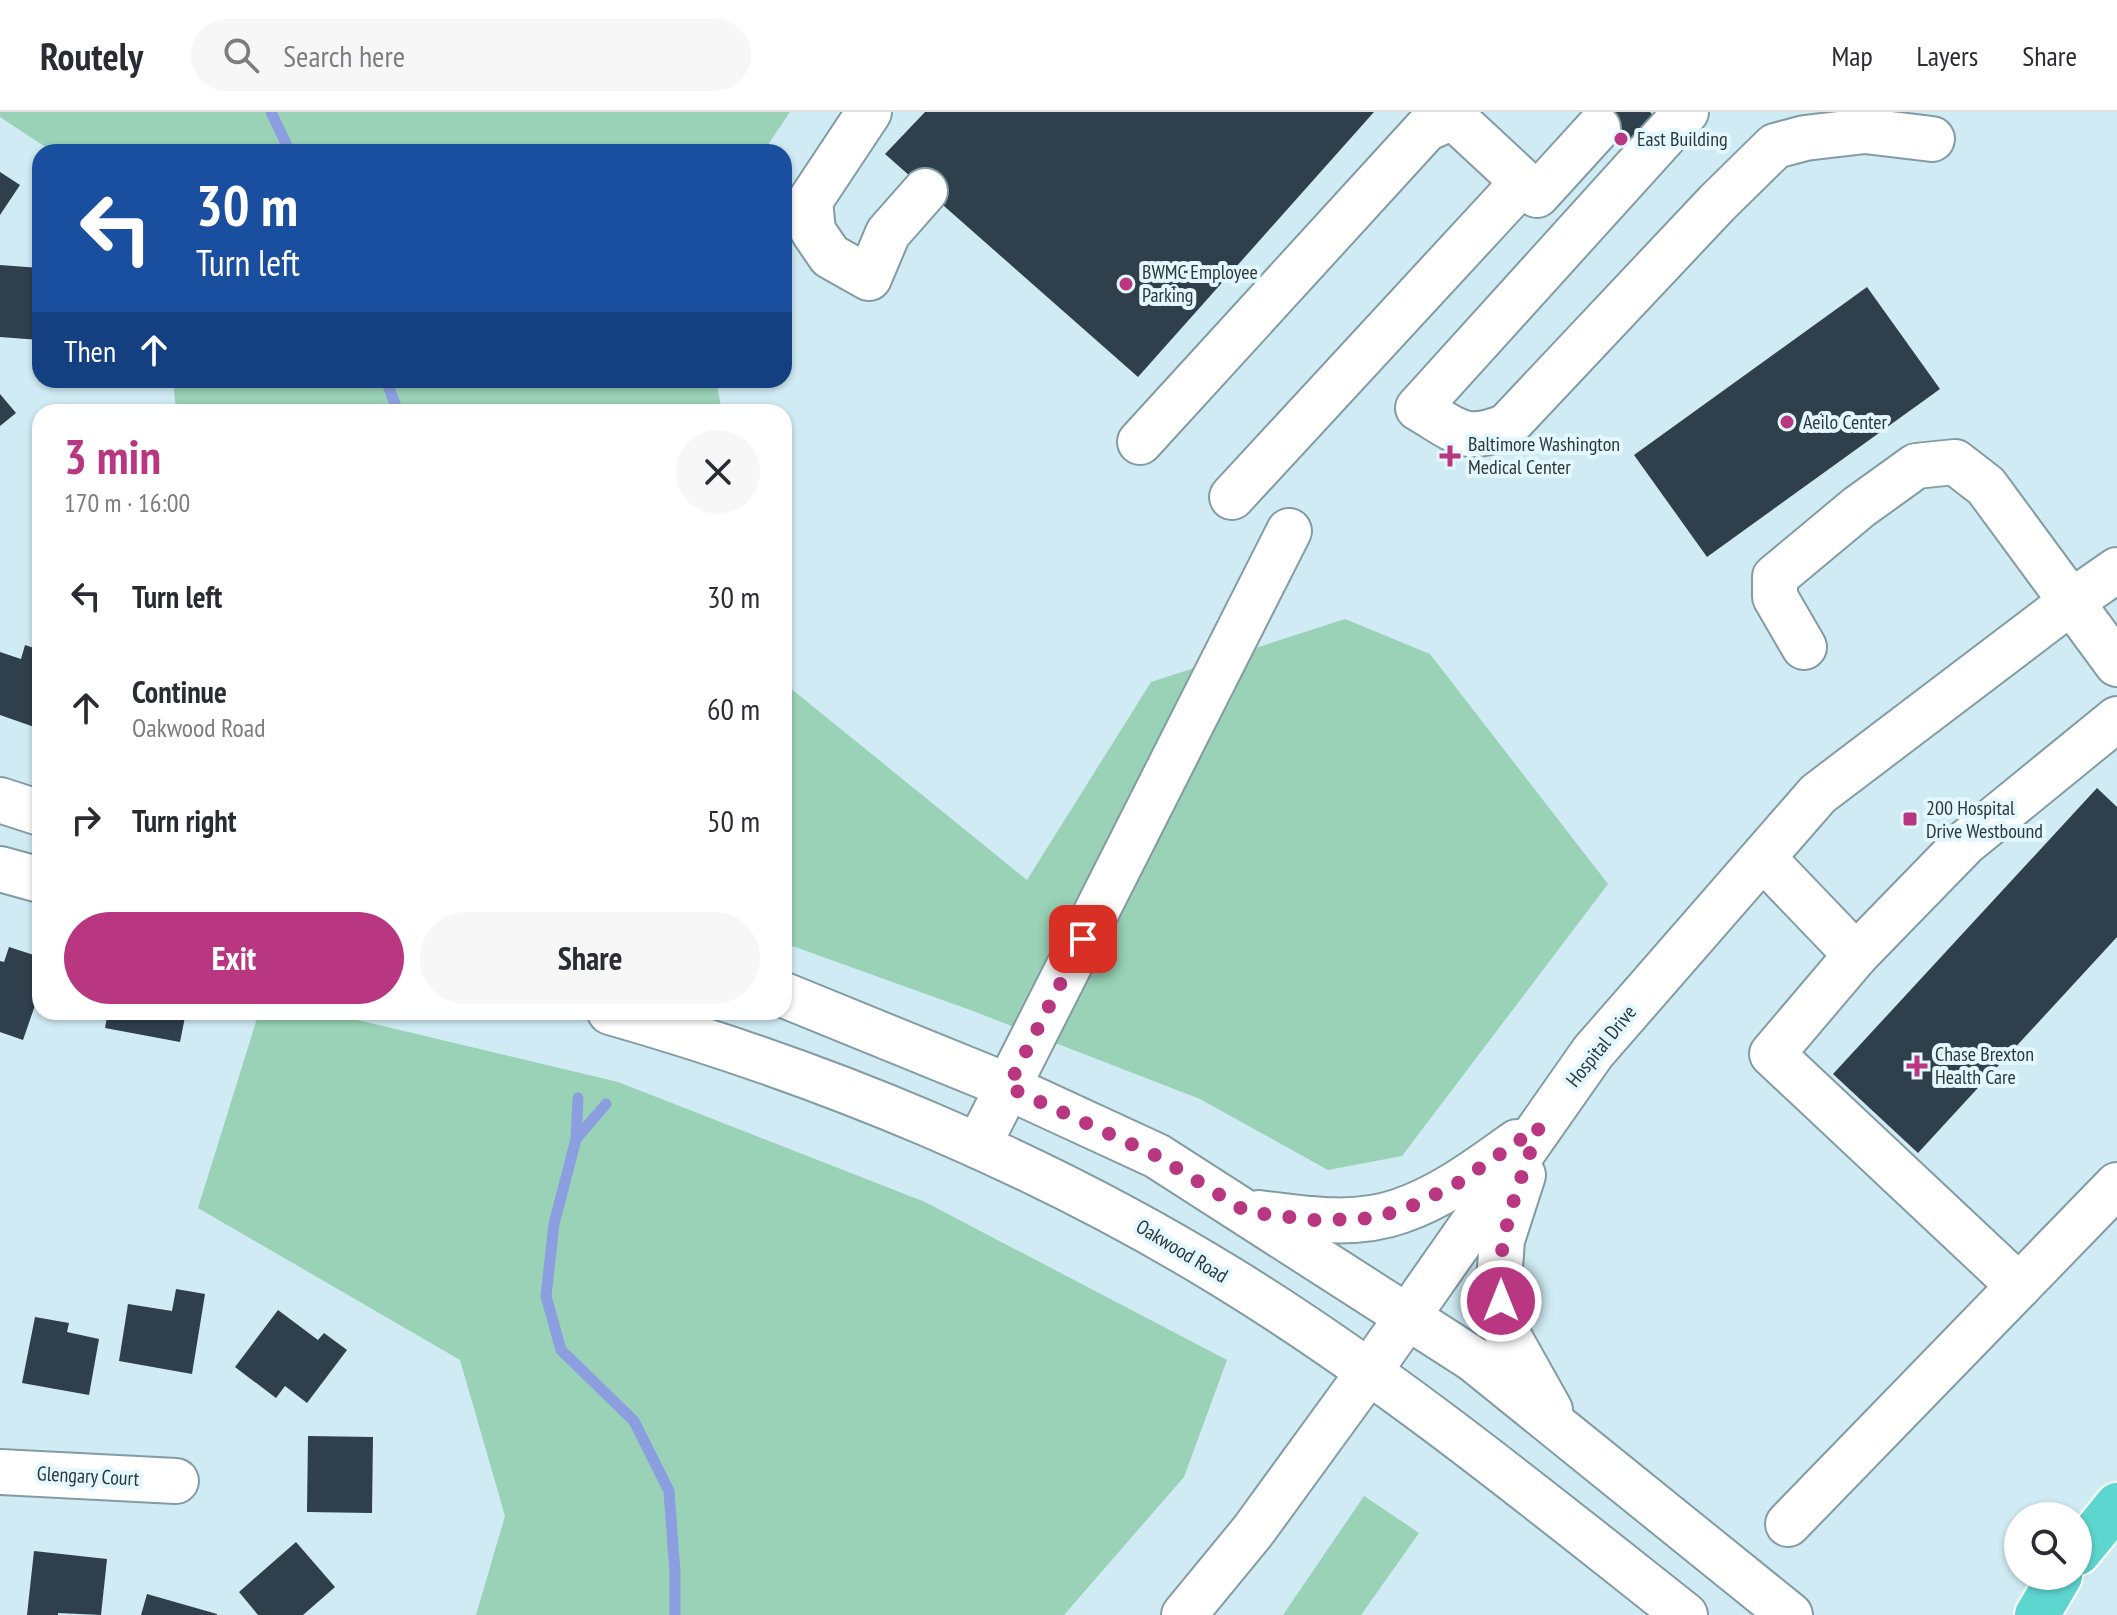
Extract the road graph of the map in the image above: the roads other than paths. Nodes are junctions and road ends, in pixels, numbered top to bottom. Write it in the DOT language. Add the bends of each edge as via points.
graph roads {
  1 [pos="869,112"];
  2 [pos="1686,112"];
  3 [pos="1864,122"];
  4 [pos="1598,128"];
  5 [pos="1932,139"];
  6 [pos="1530,188"];
  7 [pos="925,191"];
  8 [pos="1578,232"];
  9 [pos="1140,442"];
  10 [pos="1232,497"];
  11 [pos="1289,531"];
  12 [pos="2117,570"];
  13 [pos="2071,602"];
  14 [pos="1804,647"];
  15 [pos="2117,664"];
  16 [pos="2117,719"];
  17 [pos="0,800"];
  18 [pos="32,810"];
  19 [pos="1763,858"];
  20 [pos="0,869"];
  21 [pos="32,878"];
  22 [pos="1856,955"];
  23 [pos="792,998"];
  24 [pos="637,1020"];
  25 [pos="1008,1087"];
  26 [pos="1539,1127"];
  27 [pos="978,1146"];
  28 [pos="2117,1185"];
  29 [pos="1247,1212"];
  30 [pos="2019,1286"];
  31 [pos="1409,1317"];
  32 [pos="1368,1373"];
  33 [pos="1564,1433"];
  34 [pos="0,1472"];
  35 [pos="176,1481"];
  36 [pos="2117,1505"];
  37 [pos="1788,1524"];
  38 [pos="2092,1536"];
  39 [pos="2052,1590"];
  40 [pos="1184,1615"];
  41 [pos="1685,1615"];
  42 [pos="1790,1615"];
  43 [pos="2037,1615"];
  1 -- 7 [label="street" via="810,201 813,231 830,256 869,278 888,233"];
  2 -- 8 [label="street"];
  3 -- 5 [label="street"];
  3 -- 8 [label="street" via="1775,146 1507,426 1484,435 1464,435 1418,408"];
  4 -- 6 [label="street"];
  6 -- 8 [label="street"];
  6 -- 9 [label="street" via="1453,117 1426,129"];
  6 -- 10 [label="street"];
  11 -- 25 [label="street"];
  12 -- 13 [label="street, Hospital Drive"];
  13 -- 14 [label="street" via="1986,486 1955,462 1916,466 1775,577 1775,597"];
  13 -- 15 [label="street"];
  13 -- 19 [label="street, Hospital Drive" via="1818,794"];
  16 -- 22 [label="street" via="1965,843"];
  17 -- 18 [label="street"];
  19 -- 22 [label="street"];
  19 -- 26 [label="street, Hospital Drive" via="1593,1052"];
  20 -- 21 [label="street"];
  22 -- 30 [label="street" via="1772,1054"];
  23 -- 25 [label="street"];
  24 -- 27 [label="street, Oakwood Road" via="738,1050"];
  25 -- 27 [label="street"];
  25 -- 29 [label="street" via="1157,1156"];
  26 -- 29 [label="street" via="1455,1185 1401,1211 1314,1220"];
  26 -- 31 [label="street, Hospital Drive"];
  26 -- 33 [label="street" via="1502,1240 1499,1281 1503,1326"];
  27 -- 32 [label="street, Oakwood Road" via="1142,1227 1230,1279"];
  28 -- 30 [label="street"];
  29 -- 31 [label="street"];
  30 -- 37 [label="street"];
  31 -- 32 [label="street, Hospital Drive"];
  31 -- 33 [label="street" via="1473,1359"];
  32 -- 40 [label="street, Hospital Drive" via="1253,1531"];
  32 -- 41 [label="street, Oakwood Road" via="1524,1487"];
  33 -- 42 [label="street"];
  34 -- 35 [label="street, Glengary Court"];
  36 -- 38 [label="highway"];
  39 -- 43 [label="highway"];
}
